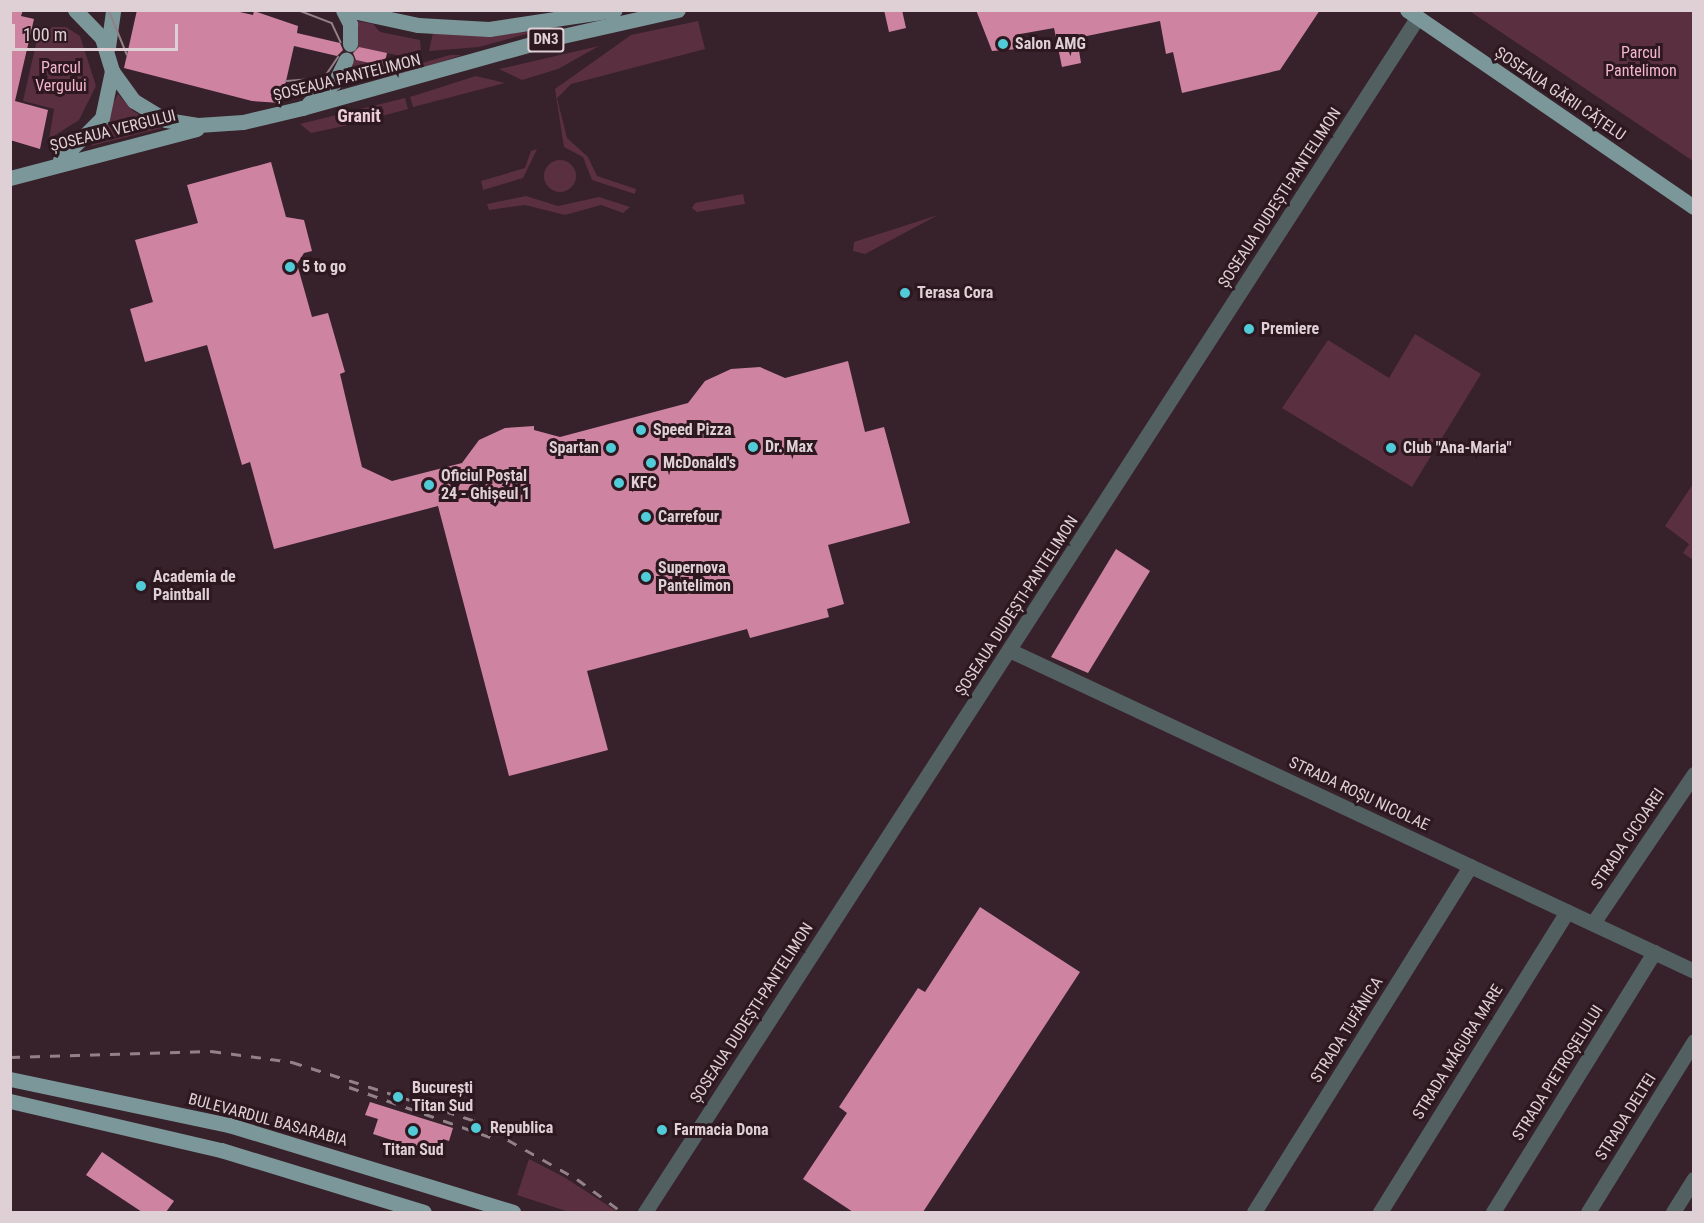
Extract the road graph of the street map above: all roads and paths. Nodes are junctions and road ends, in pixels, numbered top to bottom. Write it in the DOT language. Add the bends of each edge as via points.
graph roads {
  1 [pos="75,10"];
  2 [pos="112,10"];
  3 [pos="343,10"];
  4 [pos="348,10"];
  5 [pos="615,10"];
  6 [pos="678,10"];
  7 [pos="1412,14"];
  8 [pos="108,47"];
  9 [pos="112,71"];
  10 [pos="302,108"];
  11 [pos="226,124"];
  12 [pos="53,165"];
  13 [pos="10,178"];
  14 [pos="1694,207"];
  15 [pos="1009,650"];
  16 [pos="1694,774"];
  17 [pos="1470,866"];
  18 [pos="1567,911"];
  19 [pos="1593,924"];
  20 [pos="1654,952"];
  21 [pos="1691,964"];
  22 [pos="1694,1041"];
  23 [pos="10,1078"];
  24 [pos="10,1101"];
  25 [pos="1694,1179"];
  26 [pos="424,1212"];
  27 [pos="513,1212"];
  28 [pos="645,1212"];
  29 [pos="1254,1212"];
  30 [pos="1380,1212"];
  31 [pos="1493,1212"];
  32 [pos="1588,1212"];
  33 [pos="1673,1212"];
  1 -- 8 [label="main road"];
  2 -- 8 [label="main road, ȘOSEAUA PANTELIMON"];
  3 -- 10 [label="main road" via="350,24 348,51 334,82"];
  4 -- 5 [label="main road, DN3" via="418,25 489,29"];
  6 -- 10 [label="main road, ȘOSEAUA PANTELIMON / DN3" via="549,39"];
  7 -- 14 [label="main road, ȘOSEAUA GĂRII CĂȚELU"];
  7 -- 15 [label="street, ȘOSEAUA DUDEȘTI-PANTELIMON"];
  8 -- 9 [label="main road, ȘOSEAUA PANTELIMON / DN3"];
  9 -- 11 [label="main road, ȘOSEAUA PANTELIMON / DN3" via="134,101 166,120"];
  9 -- 12 [label="main road" via="102,118 83,141"];
  10 -- 11 [label="main road, ȘOSEAUA PANTELIMON / DN3"];
  11 -- 12 [label="main road, ȘOSEAUA VERGULUI"];
  12 -- 13 [label="main road, ȘOSEAUA VERGULUI"];
  15 -- 17 [label="street, STRADA ROȘU NICOLAE"];
  15 -- 28 [label="street, ȘOSEAUA DUDEȘTI-PANTELIMON"];
  16 -- 19 [label="street, STRADA CICOAREI"];
  17 -- 18 [label="street, STRADA ROȘU NICOLAE"];
  17 -- 29 [label="street, STRADA TUFĂNICA"];
  18 -- 19 [label="street, STRADA ROȘU NICOLAE"];
  18 -- 30 [label="street, STRADA MĂGURA MARE"];
  19 -- 20 [label="street, STRADA ROȘU NICOLAE"];
  20 -- 21 [label="street, STRADA ROȘU NICOLAE"];
  20 -- 31 [label="street, STRADA PIETROȘELULUI"];
  22 -- 32 [label="street, STRADA DELTEI"];
  23 -- 27 [label="main road, BULEVARDUL BASARABIA" via="229,1125"];
  24 -- 26 [label="main road" via="221,1150"];
  25 -- 33 [label="street"];
}
